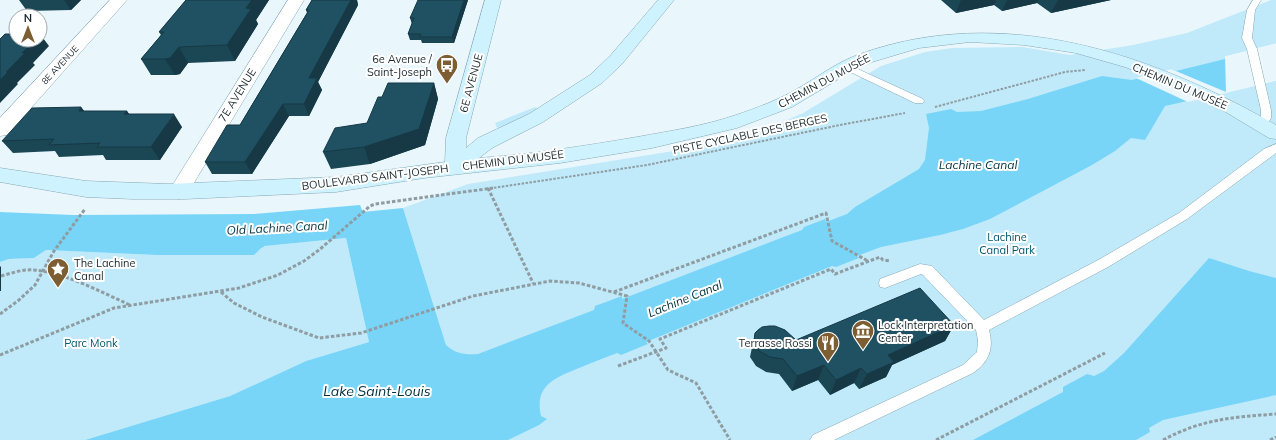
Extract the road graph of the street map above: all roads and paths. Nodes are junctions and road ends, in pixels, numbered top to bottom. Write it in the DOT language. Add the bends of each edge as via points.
graph roads {
  1 [pos="119,0"];
  2 [pos="296,0"];
  3 [pos="493,0"];
  4 [pos="666,0"];
  5 [pos="1257,0"];
  6 [pos="847,67"];
  7 [pos="1086,70"];
  8 [pos="919,101"];
  9 [pos="932,108"];
  10 [pos="908,113"];
  11 [pos="1269,129"];
  12 [pos="0,130"];
  13 [pos="1276,148"];
  14 [pos="455,168"];
  15 [pos="0,175"];
  16 [pos="488,188"];
  17 [pos="179,191"];
  18 [pos="81,215"];
  19 [pos="42,272"];
  20 [pos="1,276"];
  21 [pos="533,283"];
  22 [pos="885,283"];
  23 [pos="221,291"];
  24 [pos="614,292"];
  25 [pos="130,305"];
  26 [pos="0,314"];
  27 [pos="982,326"];
  28 [pos="657,351"];
  29 [pos="1105,353"];
  30 [pos="0,355"];
  31 [pos="618,366"];
  32 [pos="1276,414"];
  33 [pos="1276,437"];
  34 [pos="730,440"];
  35 [pos="818,440"];
  36 [pos="936,440"];
  37 [pos="1163,440"];
  38 [pos="1270,440"];
  1 -- 12 [label="street, 8E AVENUE"];
  2 -- 17 [label="street, 7E AVENUE"];
  3 -- 14 [label="street, 6E AVENUE" via="456,138"];
  4 -- 14 [label="street, BOULEVARD SAINT-JOSEPH" via="596,80 542,115 485,143"];
  5 -- 11 [label="lane" via="1251,10 1247,32"];
  6 -- 8 [label="lane"];
  6 -- 11 [label="street, CHEMIN DU MUSÉE" via="874,55 909,45 953,39 995,38 1037,42 1083,50 1155,73 1209,96"];
  6 -- 14 [label="street, CHEMIN DU MUSÉE" via="785,102 718,127 571,153"];
  7 -- 9 [label="path" via="1065,72"];
  10 -- 16 [label="path, PISTE CYCLABLE DES BERGES" via="849,122 696,156"];
  13 -- 27 [label="lane" via="1177,220 1104,263"];
  14 -- 17 [label="street, BOULEVARD SAINT-JOSEPH" via="320,186"];
  15 -- 17 [label="street, BOULEVARD SAINT-JOSEPH" via="98,190"];
  16 -- 21 [label="path"];
  16 -- 23 [label="path, PISTE CYCLABLE DES BERGES" via="376,204 304,261 278,275"];
  18 -- 19 [label="path"];
  19 -- 20 [label="path" via="26,270"];
  19 -- 25 [label="path" via="74,280"];
  19 -- 26 [label="path" via="35,285"];
  21 -- 23 [label="path" via="473,296 361,333 319,338 262,317 234,303"];
  21 -- 24 [label="path" via="578,283"];
  22 -- 27 [label="lane" via="920,269 927,270"];
  23 -- 25 [label="path"];
  24 -- 28 [label="path" via="627,296 623,323 649,341"];
  24 -- 28 [label="path" via="826,214 832,241 868,261 835,274 831,269 660,339 666,348"];
  25 -- 30 [label="path" via="92,316"];
  27 -- 35 [label="lane" via="986,342 983,355 968,369"];
  28 -- 31 [label="path"];
  28 -- 34 [label="path" via="668,370 696,383"];
  29 -- 36 [label="path"];
  32 -- 37 [label="path" via="1208,420 1189,426"];
  33 -- 38 [label="path"];
}
